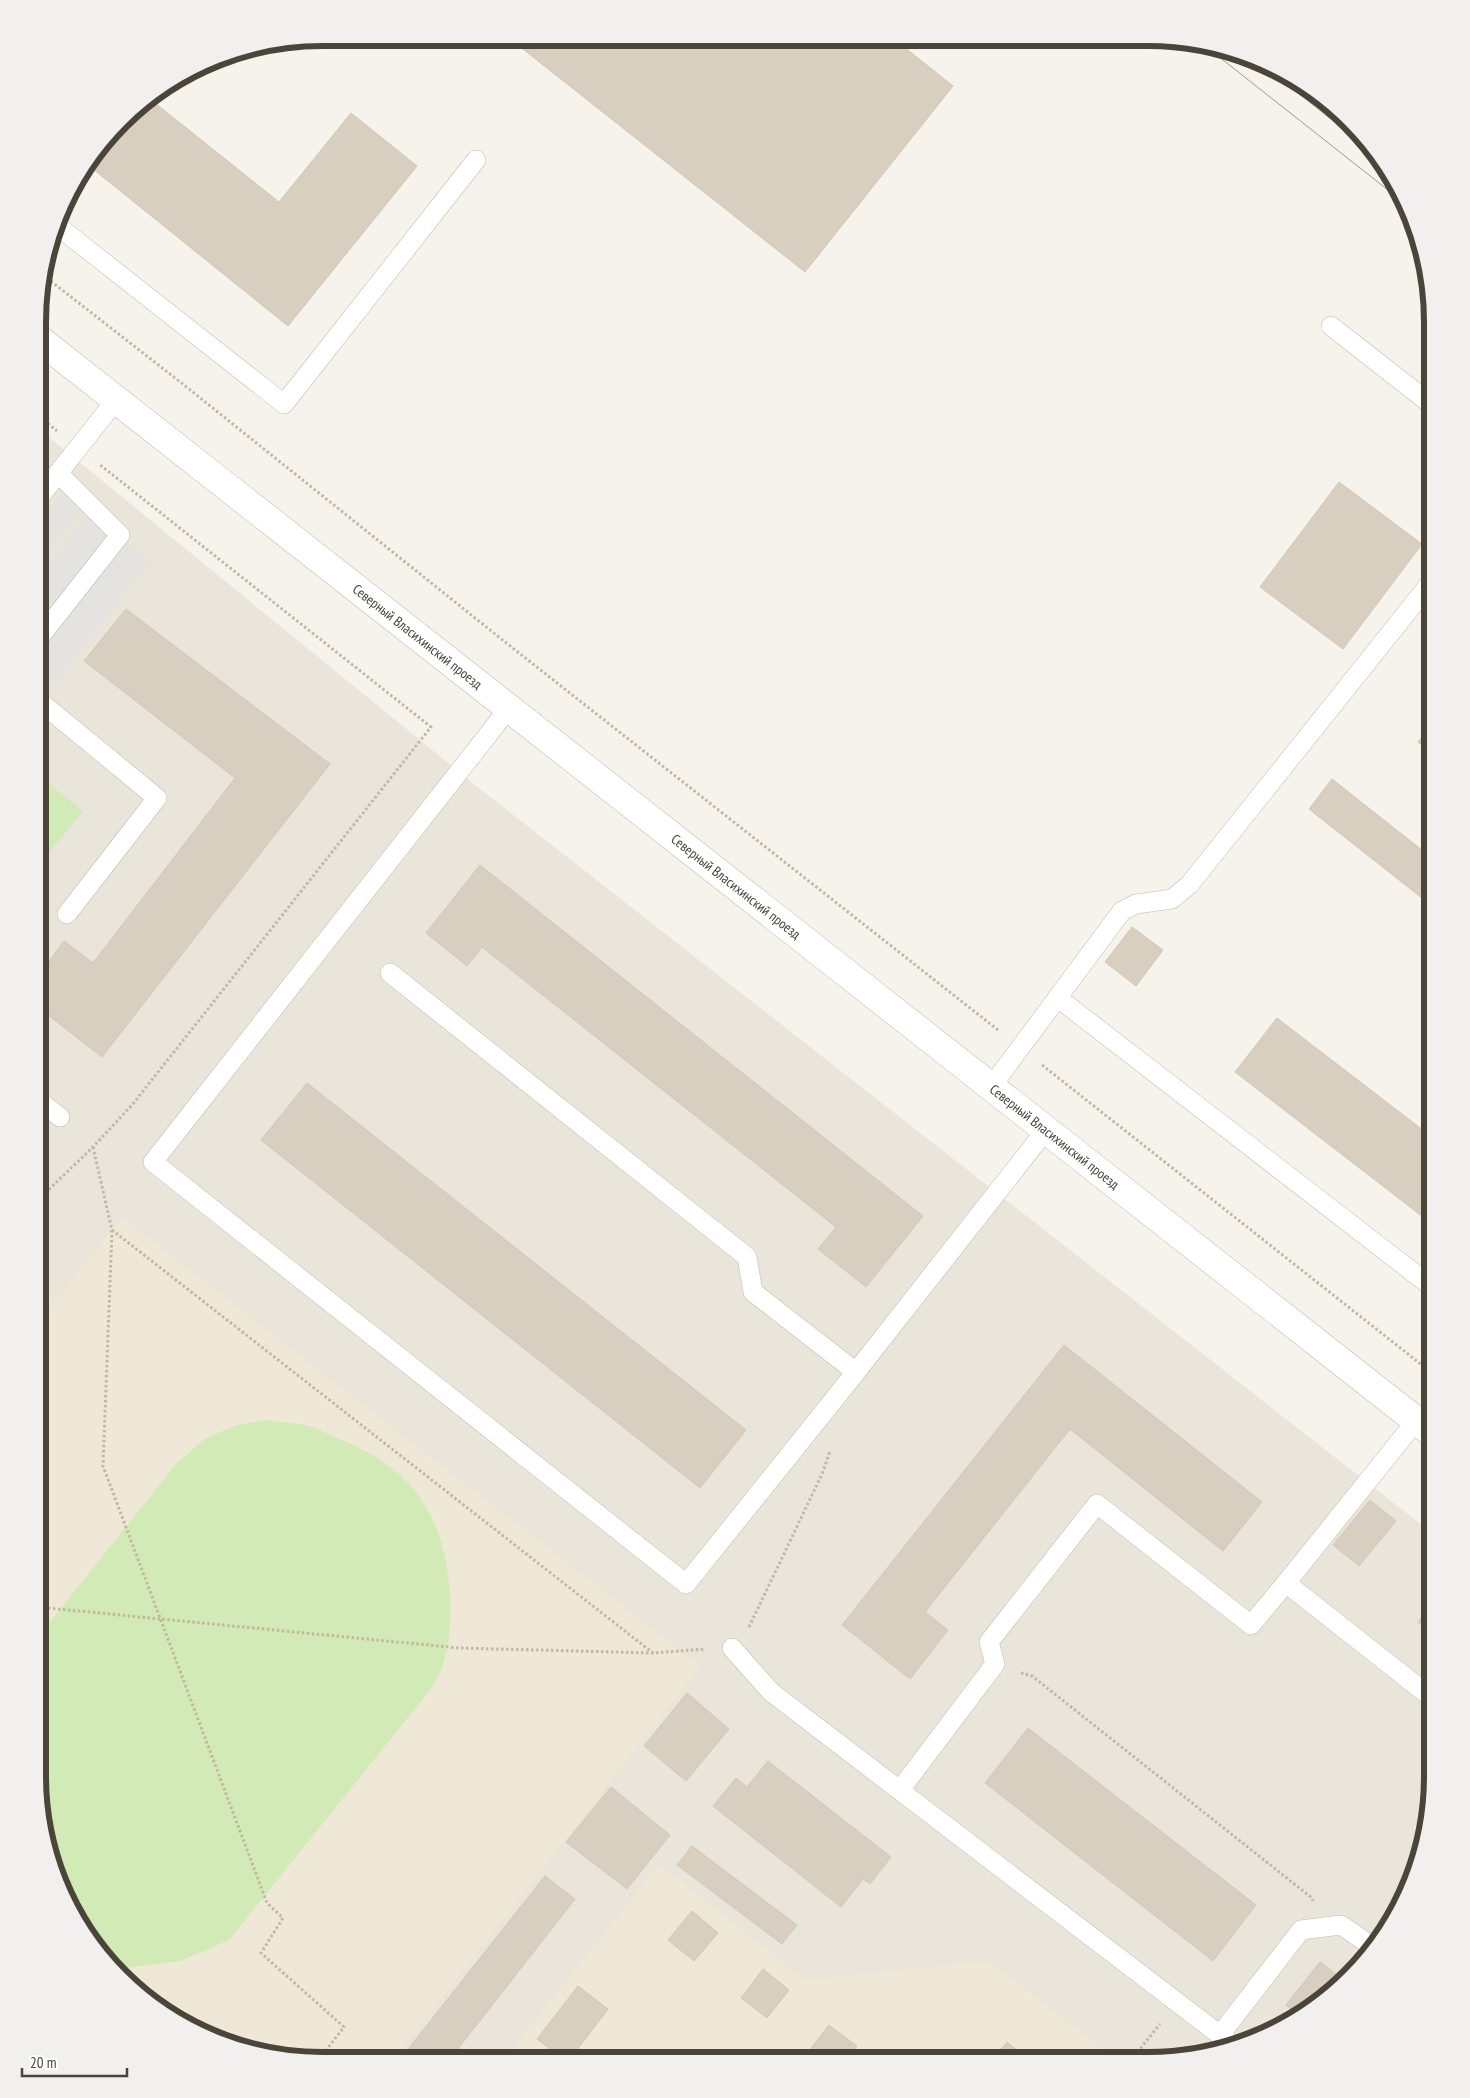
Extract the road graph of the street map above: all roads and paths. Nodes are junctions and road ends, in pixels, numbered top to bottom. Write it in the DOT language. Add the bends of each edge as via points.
graph roads {
  1 [pos="476,160"];
  2 [pos="62,230"];
  3 [pos="50,280"];
  4 [pos="1331,326"];
  5 [pos="46,345"];
  6 [pos="1424,399"];
  7 [pos="116,400"];
  8 [pos="78,448"];
  9 [pos="58,473"];
  10 [pos="46,488"];
  11 [pos="1424,591"];
  12 [pos="46,629"];
  13 [pos="46,707"];
  14 [pos="509,708"];
  15 [pos="67,914"];
  16 [pos="390,973"];
  17 [pos="1058,998"];
  18 [pos="1021,1048"];
  19 [pos="991,1087"];
  20 [pos="46,1106"];
  21 [pos="60,1117"];
  22 [pos="1046,1130"];
  23 [pos="93,1147"];
  24 [pos="46,1192"];
  25 [pos="112,1230"];
  26 [pos="1424,1281"];
  27 [pos="1424,1367"];
  28 [pos="856,1372"];
  29 [pos="1424,1427"];
  30 [pos="832,1444"];
  31 [pos="1286,1582"];
  32 [pos="46,1608"];
  33 [pos="161,1620"];
  34 [pos="732,1648"];
  35 [pos="653,1653"];
  36 [pos="995,1664"];
  37 [pos="1424,1692"];
  38 [pos="900,1790"];
  39 [pos="1320,1928"];
  40 [pos="1368,1943"];
  41 [pos="1178,2002"];
  42 [pos="1227,2040"];
  43 [pos="325,2052"];
  44 [pos="1137,2052"];
  1 -- 2 [label="lane" via="284,404"];
  3 -- 18 [label="path"];
  4 -- 6 [label="lane"];
  5 -- 7 [label="street, Северный Власихинский проезд"];
  7 -- 8 [label="lane"];
  7 -- 14 [label="street, Северный Власихинский проезд"];
  8 -- 9 [label="lane"];
  8 -- 23 [label="path" via="430,727 150,1082"];
  9 -- 10 [label="lane"];
  9 -- 12 [label="lane" via="120,535"];
  11 -- 17 [label="lane" via="1189,885 1172,899 1136,904 1122,911"];
  13 -- 15 [label="lane" via="157,798"];
  14 -- 19 [label="street, Северный Власихинский проезд"];
  14 -- 28 [label="lane" via="154,1162 686,1584"];
  16 -- 28 [label="lane" via="747,1257 753,1292"];
  17 -- 18 [label="lane"];
  17 -- 26 [label="lane"];
  18 -- 19 [label="lane"];
  18 -- 27 [label="path"];
  19 -- 22 [label="street, Северный Власихинский проезд"];
  20 -- 21 [label="lane"];
  22 -- 28 [label="lane"];
  22 -- 29 [label="street, Северный Власихинский проезд"];
  23 -- 24 [label="path"];
  23 -- 25 [label="path"];
  25 -- 33 [label="path" via="104,1466"];
  25 -- 35 [label="path"];
  29 -- 31 [label="lane"];
  30 -- 34 [label="path" via="823,1472 745,1636"];
  31 -- 36 [label="lane" via="1251,1625 1097,1504 989,1642"];
  31 -- 37 [label="lane"];
  32 -- 33 [label="path"];
  33 -- 35 [label="path" via="459,1648"];
  33 -- 43 [label="path" via="267,1903 283,1918 261,1952 344,2027"];
  34 -- 35 [label="path"];
  34 -- 38 [label="lane" via="771,1692"];
  36 -- 38 [label="lane"];
  36 -- 39 [label="path" via="1032,1676 1312,1898"];
  38 -- 41 [label="lane"];
  39 -- 40 [label="lane" via="1341,1925"];
  39 -- 42 [label="lane" via="1301,1930"];
  41 -- 42 [label="lane"];
  41 -- 44 [label="path"];
}
